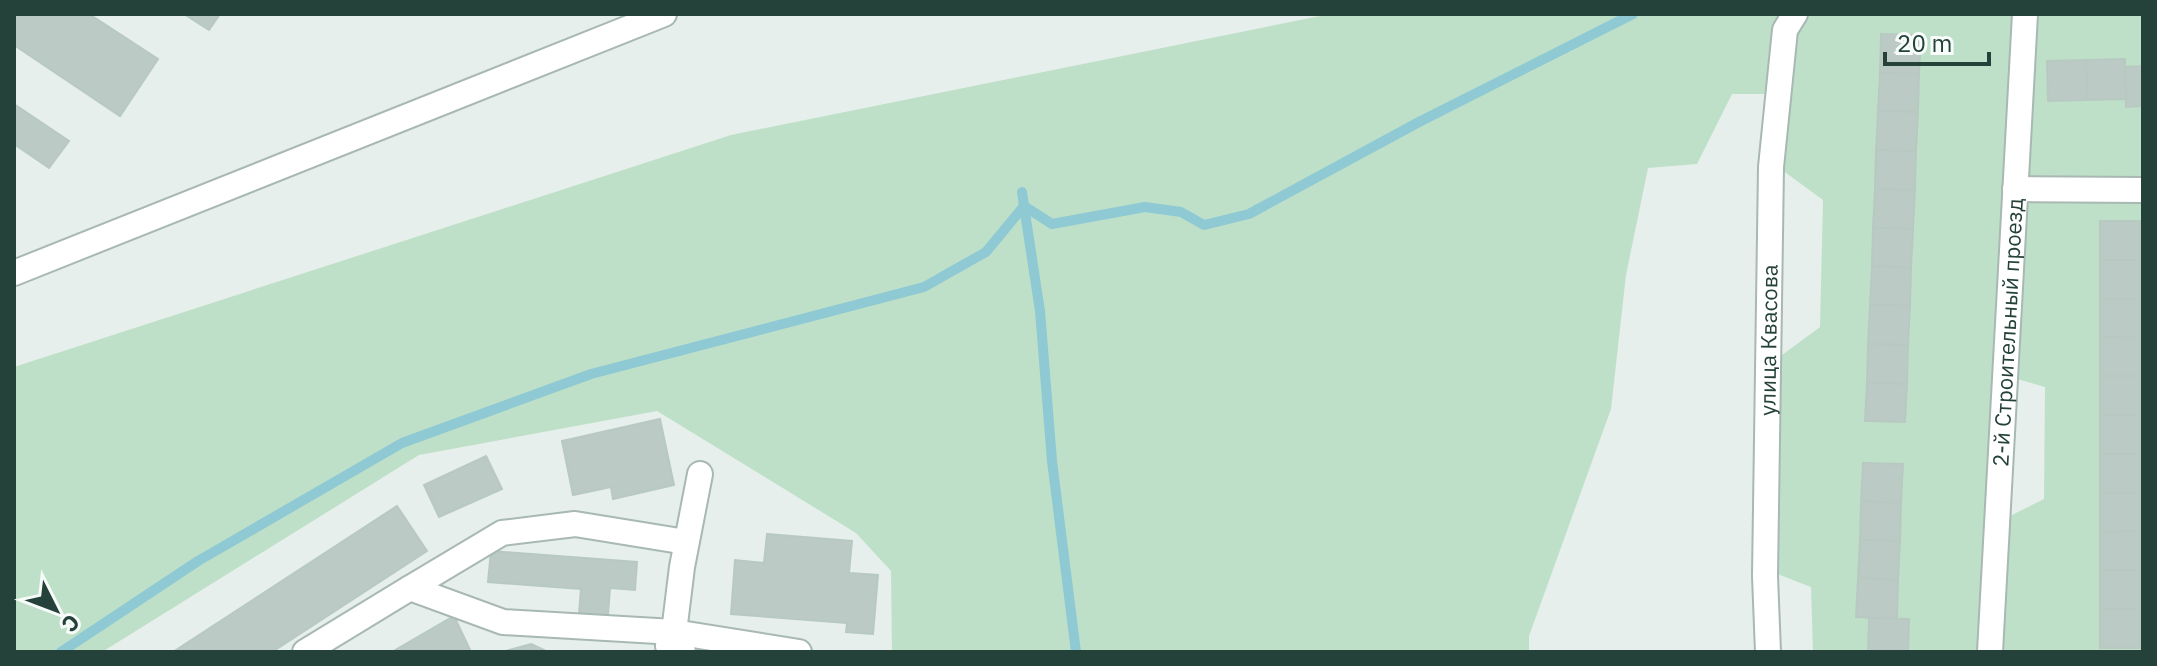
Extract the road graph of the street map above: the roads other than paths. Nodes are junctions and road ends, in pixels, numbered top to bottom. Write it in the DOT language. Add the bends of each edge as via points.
graph roads {
  1 [pos="664,14"];
  2 [pos="2025,14"];
  3 [pos="1790,22"];
  4 [pos="2015,189"];
  5 [pos="2143,190"];
  6 [pos="14,273"];
  7 [pos="700,474"];
  8 [pos="686,542"];
  9 [pos="410,588"];
  10 [pos="674,645"];
  11 [pos="305,652"];
  12 [pos="799,652"];
  13 [pos="1768,652"];
  14 [pos="1990,652"];
  1 -- 6 [label="street"];
  2 -- 4 [label="street, 2-й Строительный проезд"];
  3 -- 13 [label="street, улица Квасова" via="1771,167"];
  4 -- 5 [label="street"];
  4 -- 14 [label="street, 2-й Строительный проезд"];
  7 -- 8 [label="street"];
  8 -- 9 [label="street" via="575,524 502,533"];
  8 -- 10 [label="street"];
  9 -- 10 [label="street" via="503,622"];
  9 -- 11 [label="street"];
  10 -- 12 [label="street"];
}
